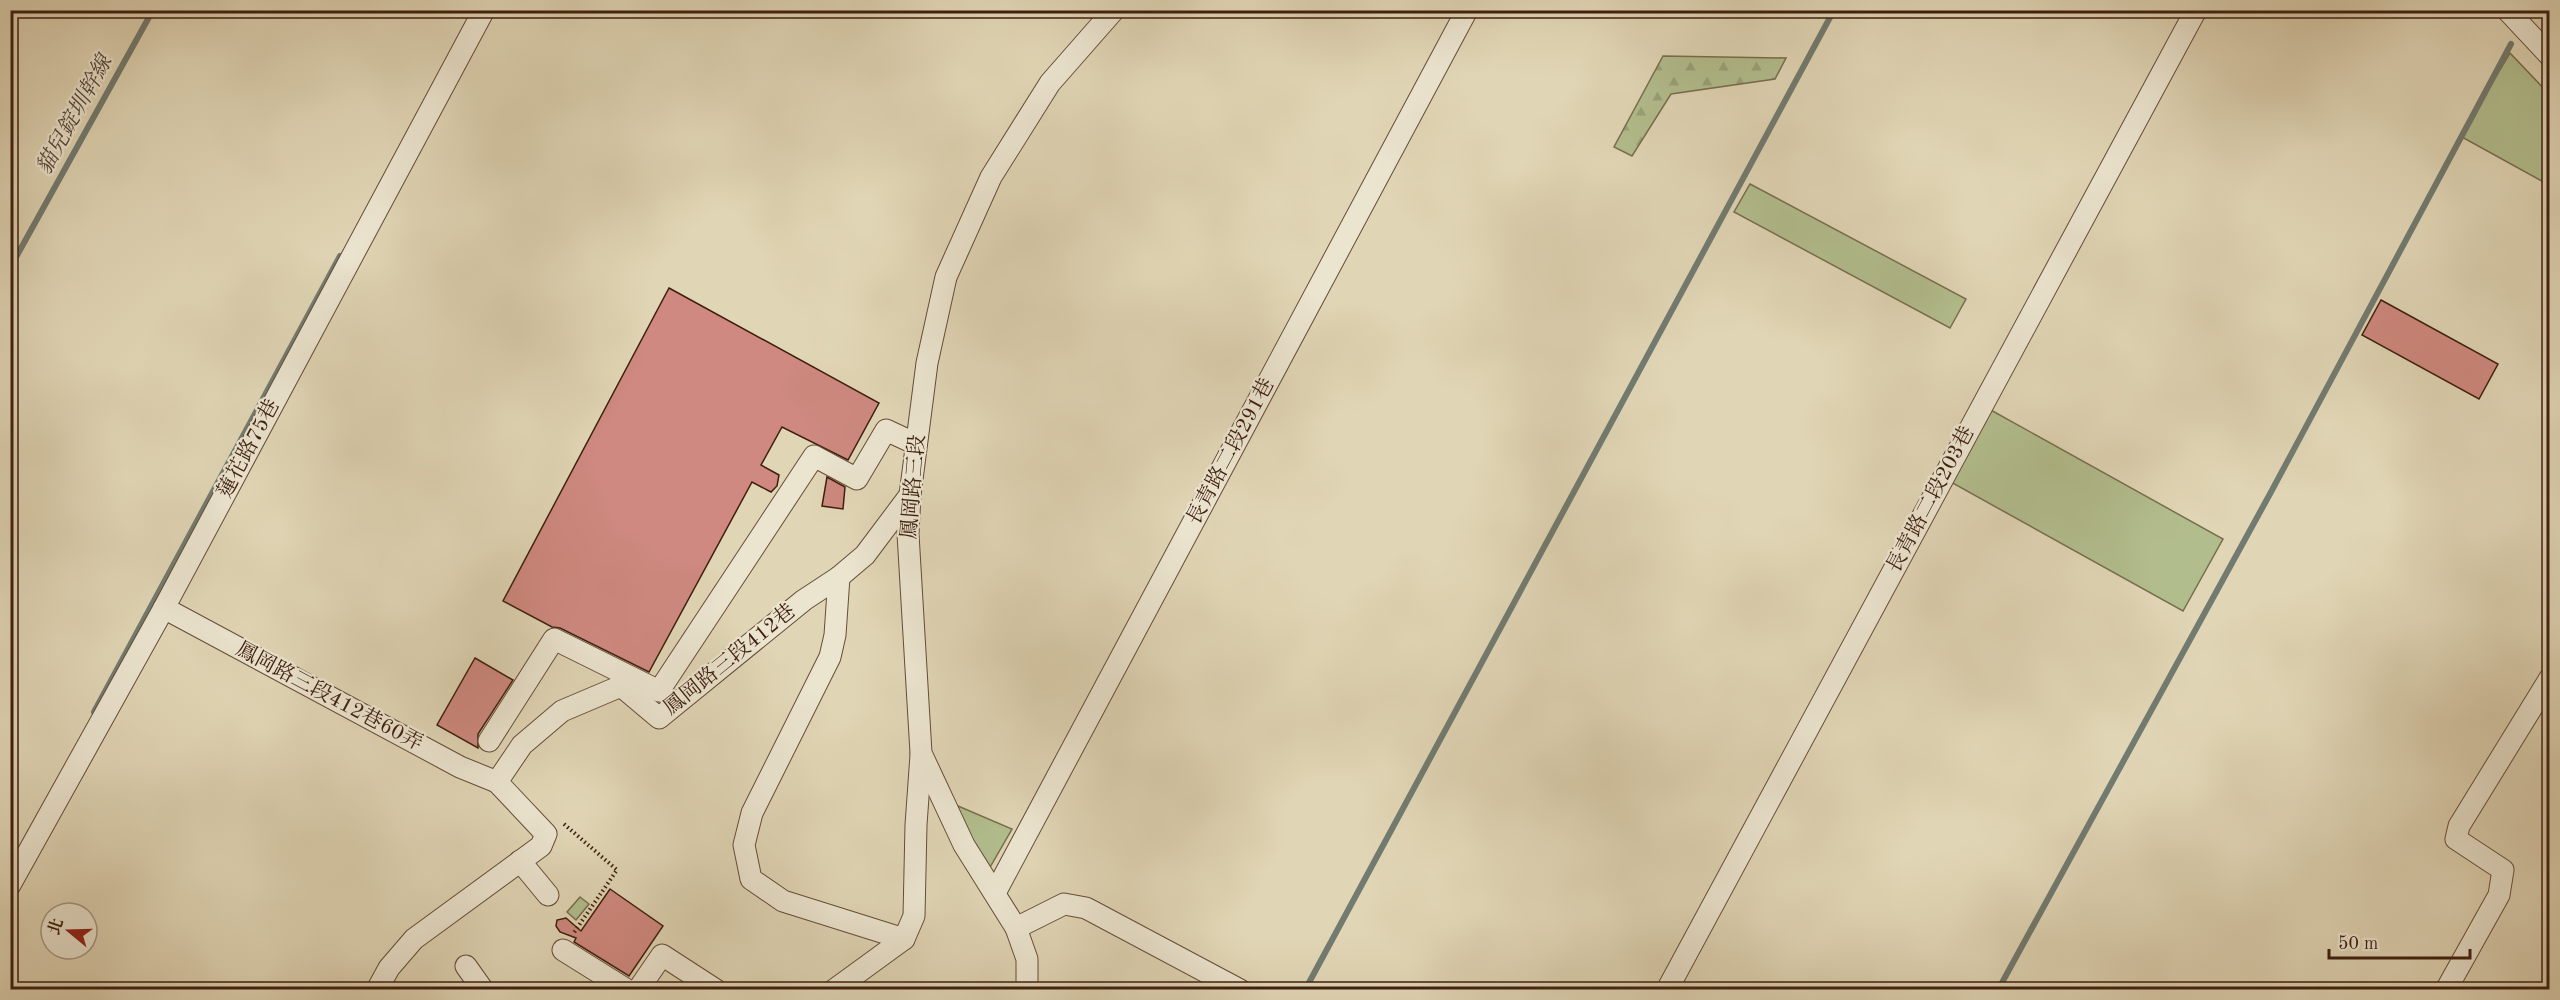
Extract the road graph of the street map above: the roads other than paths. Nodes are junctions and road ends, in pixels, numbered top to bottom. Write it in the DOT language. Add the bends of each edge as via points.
graph roads {
  1 [pos="484,10"];
  2 [pos="1114,10"];
  3 [pos="1467,10"];
  4 [pos="2196,10"];
  5 [pos="2506,10"];
  6 [pos="2550,56"];
  7 [pos="916,444"];
  8 [pos="910,495"];
  9 [pos="839,577"];
  10 [pos="164,608"];
  11 [pos="2550,678"];
  12 [pos="489,741"];
  13 [pos="921,753"];
  14 [pos="497,782"];
  15 [pos="520,861"];
  16 [pos="10,885"];
  17 [pos="995,893"];
  18 [pos="548,895"];
  19 [pos="1016,928"];
  20 [pos="904,939"];
  21 [pos="563,950"];
  22 [pos="466,966"];
  23 [pos="376,990"];
  24 [pos="483,990"];
  25 [pos="627,990"];
  26 [pos="638,990"];
  27 [pos="716,990"];
  28 [pos="834,990"];
  29 [pos="1026,990"];
  30 [pos="1240,990"];
  31 [pos="1667,990"];
  32 [pos="2446,990"];
  1 -- 10 [label="street, 蓮花路75巷"];
  2 -- 7 [label="street, 鳳岡路三段" via="1050,83 991,177 946,277 927,363"];
  3 -- 17 [label="street, 長青路二段291巷"];
  4 -- 31 [label="street, 長青路二段203巷"];
  5 -- 6 [label="street"];
  7 -- 8 [label="street, 鳳岡路三段"];
  7 -- 12 [label="street" via="886,430 857,479 814,456 658,691 554,639"];
  8 -- 9 [label="street, 鳳岡路三段412巷" via="865,555"];
  8 -- 13 [label="street, 鳳岡路三段" via="908,534"];
  9 -- 14 [label="street, 鳳岡路三段412巷" via="804,600 659,718 621,686 562,711 522,745"];
  9 -- 20 [label="street" via="830,657 752,813 744,845 750,879 783,901"];
  10 -- 14 [label="street, 鳳岡路三段412巷60弄" via="460,767"];
  10 -- 16 [label="street, 蓮花路75巷"];
  11 -- 32 [label="street" via="2459,826 2456,839 2503,870 2499,895"];
  13 -- 17 [label="street, 鳳岡路三段" via="964,845"];
  13 -- 20 [label="street" via="914,916"];
  14 -- 15 [label="street" via="546,834 541,846"];
  15 -- 18 [label="street"];
  15 -- 23 [label="street" via="414,939"];
  17 -- 19 [label="street, 鳳岡路三段"];
  19 -- 29 [label="street, 鳳岡路三段" via="1027,959"];
  19 -- 30 [label="street" via="1064,904 1086,908"];
  20 -- 28 [label="street"];
  21 -- 25 [label="street"];
  22 -- 24 [label="street"];
  26 -- 27 [label="street" via="662,955"];
}
